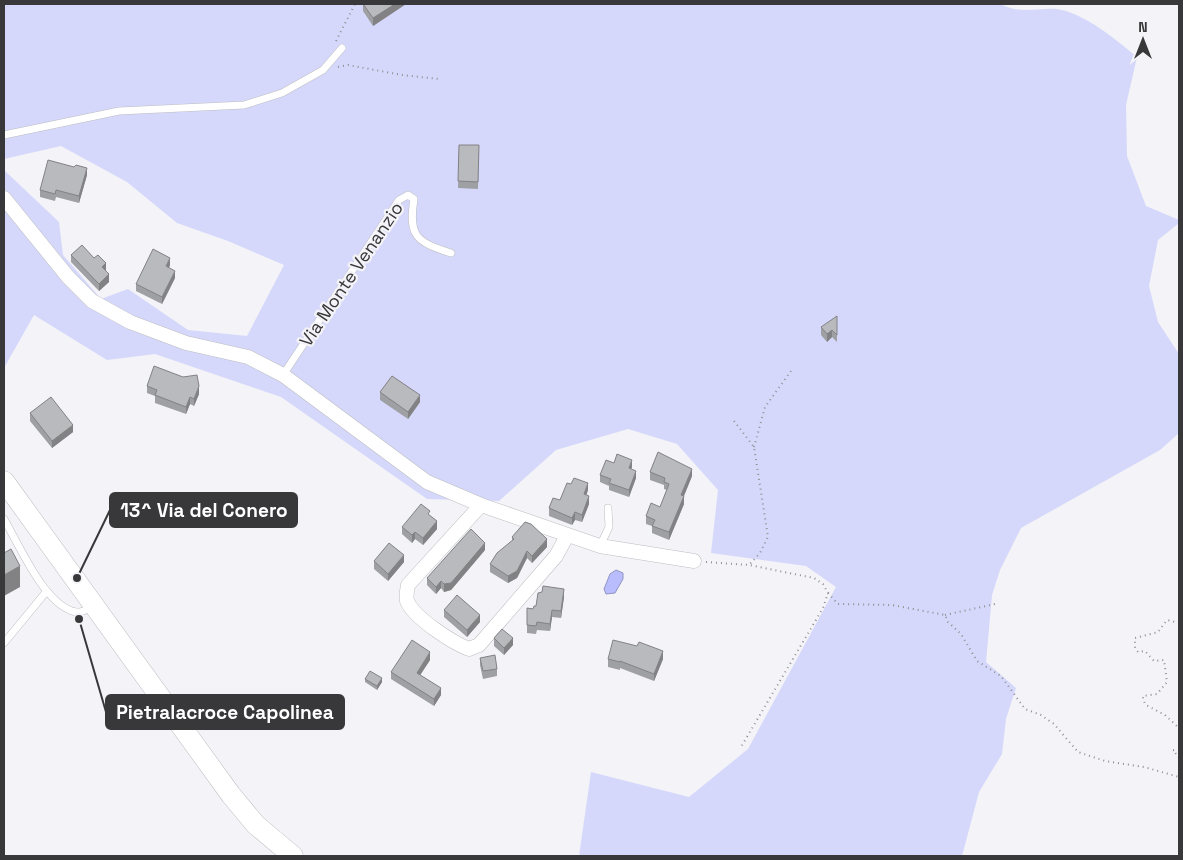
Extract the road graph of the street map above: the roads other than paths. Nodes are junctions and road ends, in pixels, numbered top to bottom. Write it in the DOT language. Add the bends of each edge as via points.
graph roads {
  1 [pos="342,48"];
  2 [pos="4,135"];
  3 [pos="4,198"];
  4 [pos="451,253"];
  5 [pos="282,375"];
  6 [pos="4,481"];
  7 [pos="481,505"];
  8 [pos="608,508"];
  9 [pos="4,519"];
  10 [pos="567,536"];
  11 [pos="600,546"];
  12 [pos="694,561"];
  13 [pos="46,592"];
  14 [pos="94,606"];
  15 [pos="4,643"];
  16 [pos="292,856"];
  1 -- 2 [label="lane" via="323,70 282,93 244,105 119,111"];
  3 -- 5 [label="street" via="68,277 92,301 130,322 186,343 248,357"];
  4 -- 5 [label="lane, Via Monte Venanzio" via="426,245 413,231 414,199 408,195 399,200"];
  5 -- 7 [label="street" via="427,482"];
  6 -- 14 [label="main road"];
  7 -- 10 [label="street"];
  7 -- 10 [label="street" via="408,586 407,600 413,610 455,644 469,649 479,645 556,556"];
  8 -- 11 [label="lane" via="610,527"];
  9 -- 13 [label="lane"];
  10 -- 11 [label="street"];
  11 -- 12 [label="street"];
  13 -- 14 [label="lane" via="71,611 81,612"];
  13 -- 15 [label="lane"];
  14 -- 16 [label="main road" via="231,795 256,825"];
}
